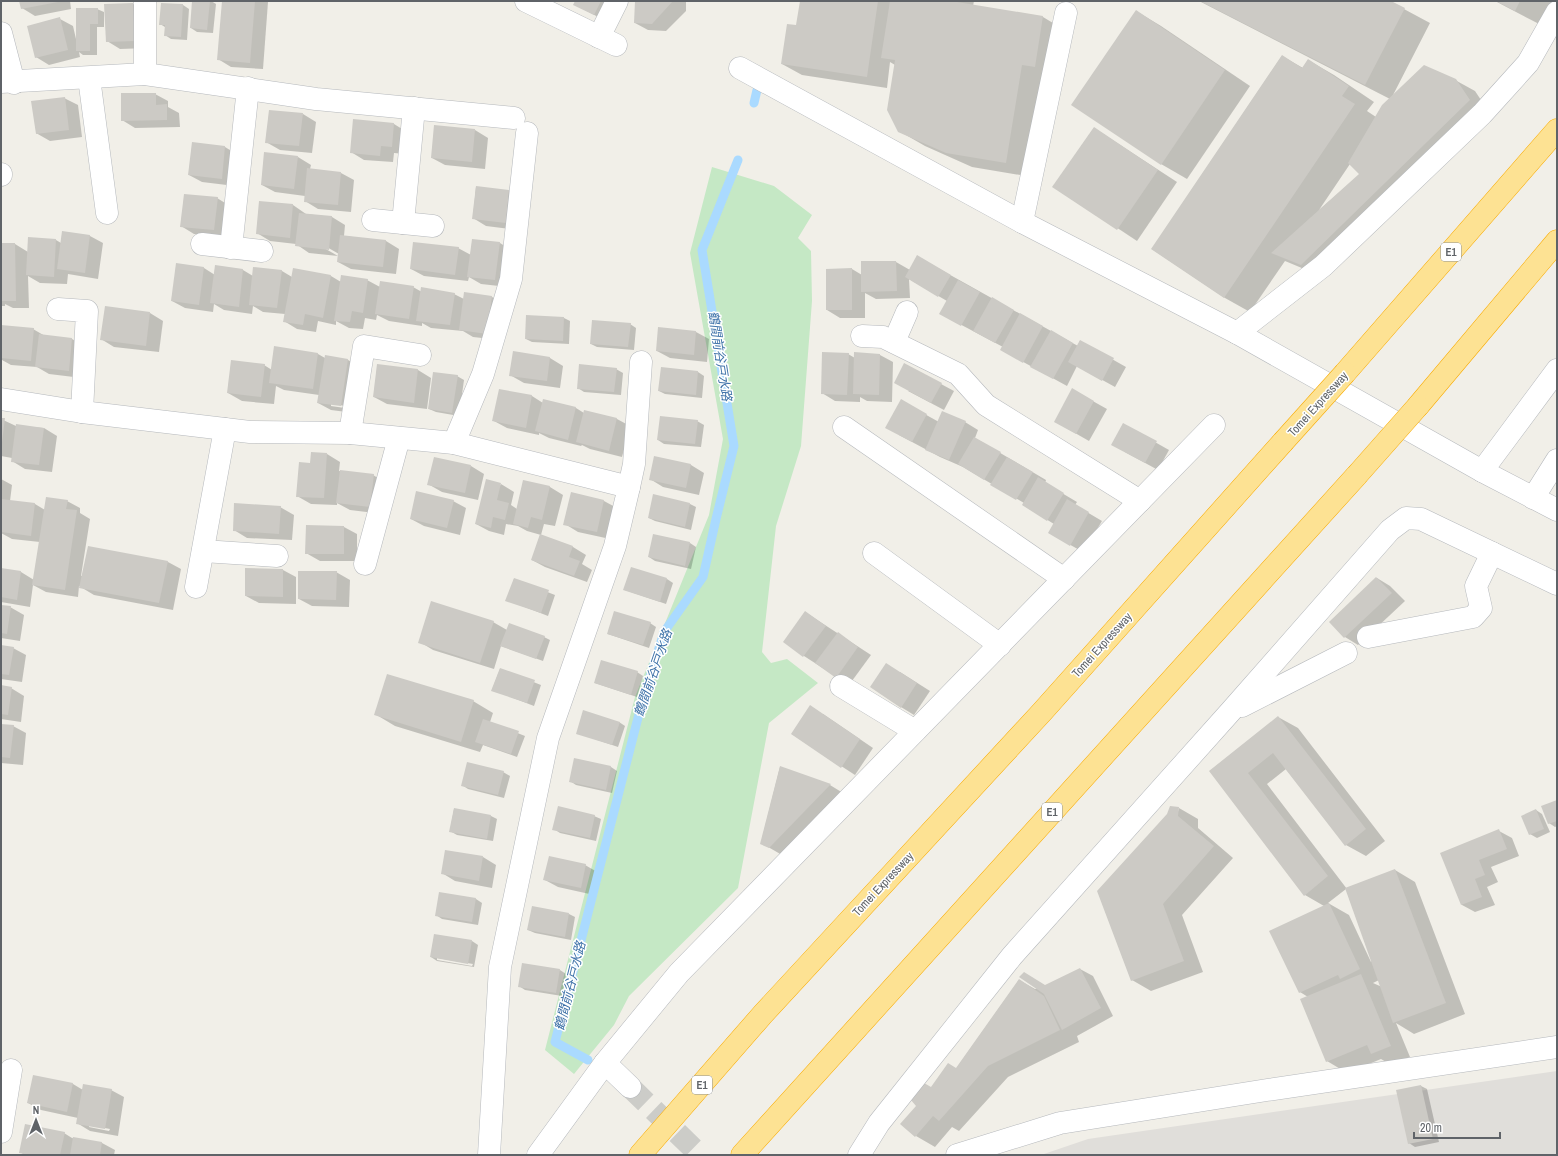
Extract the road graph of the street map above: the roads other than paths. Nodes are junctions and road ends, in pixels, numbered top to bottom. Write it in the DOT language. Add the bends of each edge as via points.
graph roads {
  1 [pos="145,1"];
  2 [pos="526,1"];
  3 [pos="617,1"];
  4 [pos="1557,12"];
  5 [pos="1066,13"];
  6 [pos="1,33"];
  7 [pos="740,68"];
  8 [pos="145,74"];
  9 [pos="89,78"];
  10 [pos="7,82"];
  11 [pos="248,88"];
  12 [pos="414,108"];
  13 [pos="1557,130"];
  14 [pos="107,213"];
  15 [pos="373,220"];
  16 [pos="1022,222"];
  17 [pos="403,223"];
  18 [pos="433,226"];
  19 [pos="1557,241"];
  20 [pos="202,244"];
  21 [pos="231,248"];
  22 [pos="262,252"];
  23 [pos="58,309"];
  24 [pos="907,312"];
  25 [pos="1237,333"];
  26 [pos="862,336"];
  27 [pos="894,342"];
  28 [pos="420,355"];
  29 [pos="641,362"];
  30 [pos="1557,370"];
  31 [pos="1,400"];
  32 [pos="82,412"];
  33 [pos="1214,425"];
  34 [pos="844,427"];
  35 [pos="225,429"];
  36 [pos="350,433"];
  37 [pos="399,438"];
  38 [pos="454,443"];
  39 [pos="1557,460"];
  40 [pos="1482,471"];
  41 [pos="629,486"];
  42 [pos="1533,498"];
  43 [pos="1140,501"];
  44 [pos="1557,510"];
  45 [pos="203,551"];
  46 [pos="874,553"];
  47 [pos="1492,553"];
  48 [pos="277,556"];
  49 [pos="365,564"];
  50 [pos="1064,579"];
  51 [pos="1557,584"];
  52 [pos="196,587"];
  53 [pos="1368,637"];
  54 [pos="1000,645"];
  55 [pos="1346,653"];
  56 [pos="841,686"];
  57 [pos="1231,711"];
  58 [pos="915,731"];
  59 [pos="1557,1048"];
  60 [pos="605,1062"];
  61 [pos="11,1070"];
  62 [pos="630,1087"];
  63 [pos="1,1132"];
  64 [pos="489,1155"];
  65 [pos="538,1155"];
  66 [pos="640,1155"];
  67 [pos="742,1155"];
  68 [pos="859,1155"];
  69 [pos="956,1155"];
  1 -- 8 [label="street"];
  2 -- 3 [label="street" via="607,41"];
  4 -- 25 [label="street" via="1528,64 1482,114 1324,266"];
  5 -- 16 [label="street"];
  6 -- 10 [label="street"];
  7 -- 16 [label="street"];
  8 -- 9 [label="street"];
  8 -- 11 [label="street"];
  9 -- 10 [label="street"];
  9 -- 14 [label="street"];
  11 -- 12 [label="street"];
  11 -- 21 [label="street"];
  12 -- 17 [label="street"];
  12 -- 38 [label="street" via="521,126 511,279 483,374"];
  13 -- 66 [label="highway, Tomei Expressway / E1, bridge" via="1345,373 1042,712 764,1014"];
  15 -- 17 [label="street"];
  16 -- 25 [label="street"];
  17 -- 18 [label="street"];
  19 -- 67 [label="highway, E1, bridge" via="1418,406"];
  20 -- 21 [label="street"];
  21 -- 22 [label="street"];
  23 -- 32 [label="street" via="87,311"];
  24 -- 27 [label="street"];
  25 -- 40 [label="street"];
  26 -- 27 [label="street" via="883,337"];
  27 -- 43 [label="street" via="958,374 986,405"];
  28 -- 36 [label="street" via="364,346"];
  29 -- 41 [label="street" via="634,464"];
  30 -- 40 [label="street"];
  31 -- 32 [label="street"];
  32 -- 35 [label="street"];
  33 -- 43 [label="street"];
  34 -- 50 [label="street"];
  35 -- 36 [label="street" via="250,432"];
  35 -- 45 [label="street"];
  36 -- 37 [label="street"];
  37 -- 38 [label="street"];
  37 -- 49 [label="street"];
  38 -- 41 [label="street"];
  39 -- 42 [label="street"];
  40 -- 42 [label="street"];
  41 -- 64 [label="street" via="615,546 548,738 500,967"];
  42 -- 44 [label="street"];
  43 -- 50 [label="street"];
  45 -- 48 [label="street"];
  45 -- 52 [label="street"];
  46 -- 54 [label="street"];
  47 -- 51 [label="street"];
  47 -- 53 [label="street" via="1476,586 1481,608 1473,617"];
  47 -- 57 [label="street" via="1421,519 1406,518 1390,530"];
  50 -- 54 [label="street"];
  54 -- 58 [label="street"];
  55 -- 57 [label="street"];
  56 -- 58 [label="street"];
  57 -- 68 [label="street" via="1012,956 879,1123"];
  58 -- 60 [label="street" via="679,973"];
  59 -- 69 [label="street" via="1060,1123"];
  60 -- 62 [label="street"];
  60 -- 65 [label="street"];
  61 -- 63 [label="street"];
}
